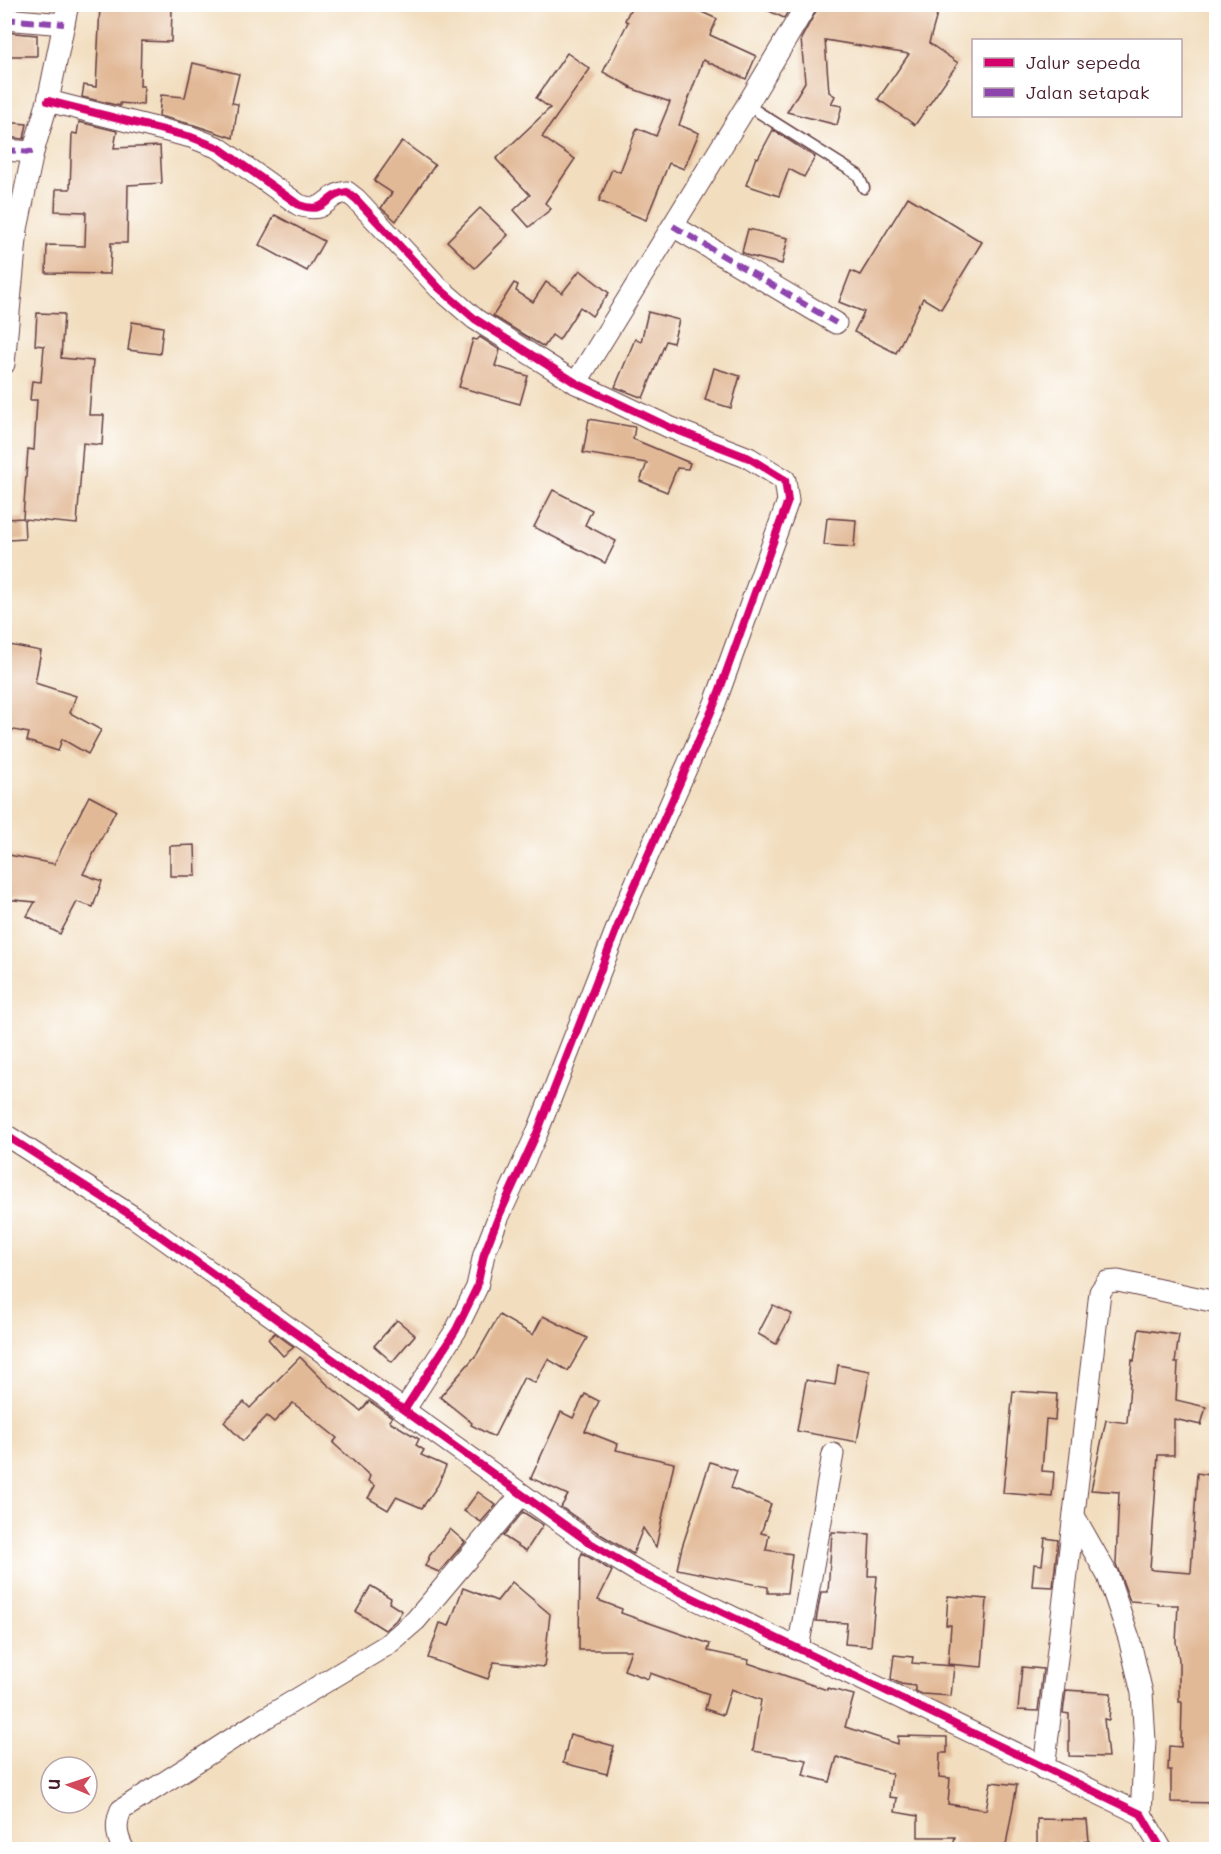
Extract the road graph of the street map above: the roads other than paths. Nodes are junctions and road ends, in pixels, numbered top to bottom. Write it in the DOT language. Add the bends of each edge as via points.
graph roads {
  1 [pos="807,4"];
  2 [pos="66,14"];
  3 [pos="4,18"];
  4 [pos="48,101"];
  5 [pos="747,105"];
  6 [pos="4,150"];
  7 [pos="33,152"];
  8 [pos="864,188"];
  9 [pos="673,226"];
  10 [pos="836,323"];
  11 [pos="4,364"];
  12 [pos="576,383"];
  13 [pos="4,1134"];
  14 [pos="1216,1302"];
  15 [pos="405,1410"];
  16 [pos="833,1454"];
  17 [pos="521,1494"];
  18 [pos="1074,1516"];
  19 [pos="798,1649"];
  20 [pos="1044,1769"];
  21 [pos="1141,1814"];
  22 [pos="124,1850"];
  23 [pos="1162,1850"];
  1 -- 5 [label="street"];
  2 -- 3 [label="street"];
  2 -- 4 [label="street"];
  4 -- 7 [label="street"];
  4 -- 12 [label="street" via="191,137 219,148 312,209 336,193 347,192 456,304"];
  5 -- 8 [label="lane" via="858,175"];
  5 -- 9 [label="street"];
  6 -- 7 [label="street"];
  7 -- 11 [label="street" via="17,229"];
  9 -- 10 [label="street"];
  9 -- 12 [label="street"];
  12 -- 15 [label="street" via="669,427 749,458 785,480 788,501 715,703 626,905 537,1132 498,1218 477,1287 456,1330"];
  13 -- 15 [label="street" via="135,1218"];
  14 -- 18 [label="street" via="1107,1282 1101,1292"];
  15 -- 17 [label="street"];
  16 -- 19 [label="street"];
  17 -- 19 [label="street" via="637,1571"];
  17 -- 22 [label="street" via="416,1620 387,1645 121,1809 116,1821"];
  18 -- 20 [label="street"];
  18 -- 21 [label="street" via="1108,1576 1142,1693 1145,1741"];
  19 -- 20 [label="street"];
  20 -- 21 [label="street"];
  21 -- 23 [label="street"];
}
